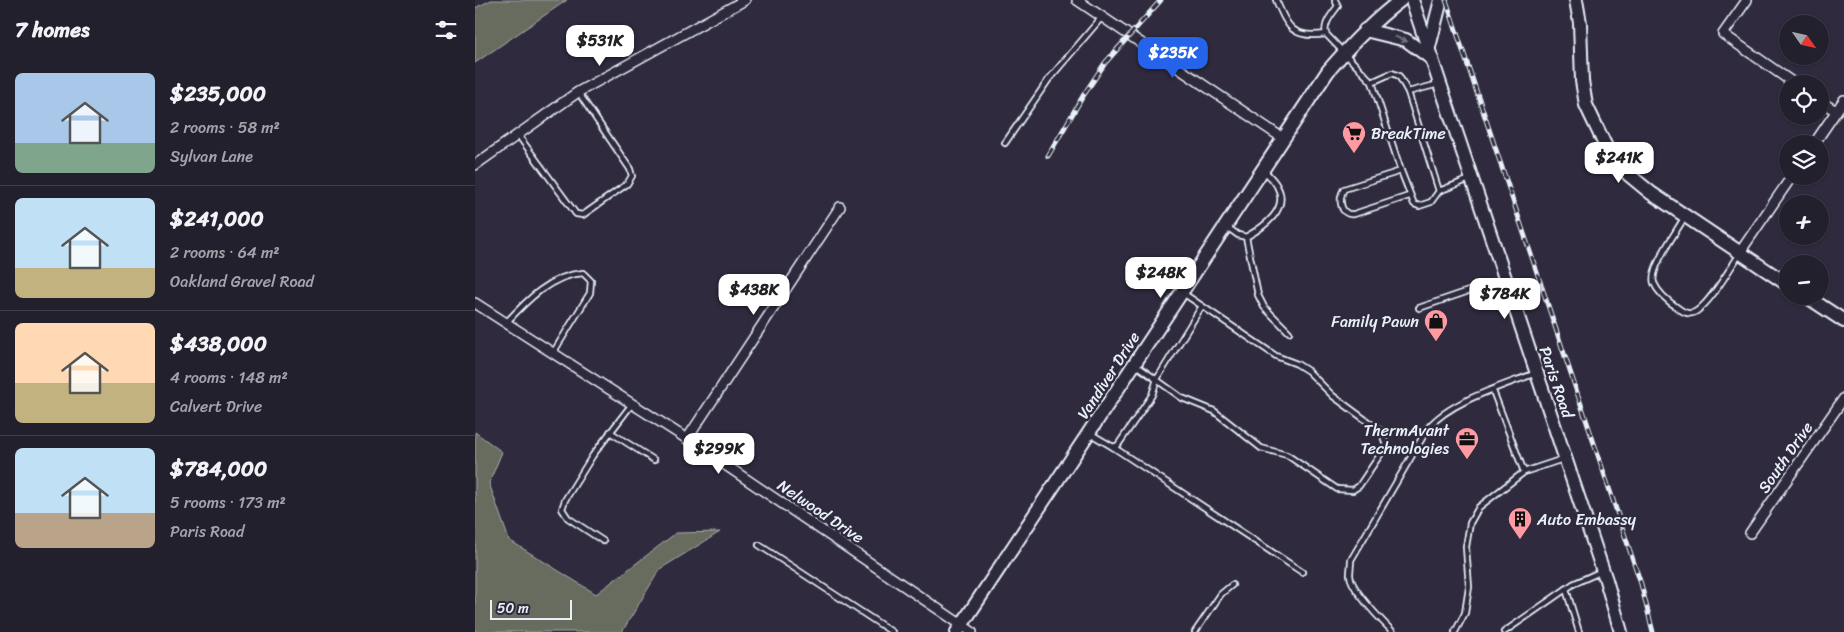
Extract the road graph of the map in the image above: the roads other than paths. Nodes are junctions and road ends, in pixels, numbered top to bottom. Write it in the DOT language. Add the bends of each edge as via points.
graph roads {
  1 [pos="745,0"];
  2 [pos="1077,0"];
  3 [pos="1276,0"];
  4 [pos="1335,0"];
  5 [pos="1343,0"];
  6 [pos="1401,0"];
  7 [pos="1412,0"];
  8 [pos="1441,0"];
  9 [pos="1576,0"];
  10 [pos="1747,0"];
  11 [pos="1338,6"];
  12 [pos="1102,17"];
  13 [pos="1365,30"];
  14 [pos="1326,34"];
  15 [pos="1344,53"];
  16 [pos="1430,53"];
  17 [pos="1782,75"];
  18 [pos="1372,82"];
  19 [pos="1440,83"];
  20 [pos="578,92"];
  21 [pos="1409,92"];
  22 [pos="1844,100"];
  23 [pos="1829,107"];
  24 [pos="1836,111"];
  25 [pos="518,135"];
  26 [pos="1820,135"];
  27 [pos="1284,139"];
  28 [pos="1005,143"];
  29 [pos="475,165"];
  30 [pos="1263,169"];
  31 [pos="1401,171"];
  32 [pos="1472,178"];
  33 [pos="1786,185"];
  34 [pos="1439,191"];
  35 [pos="1409,196"];
  36 [pos="841,207"];
  37 [pos="1685,216"];
  38 [pos="1226,226"];
  39 [pos="1246,237"];
  40 [pos="1740,252"];
  41 [pos="1505,278"];
  42 [pos="1779,279"];
  43 [pos="1182,292"];
  44 [pos="475,303"];
  45 [pos="1820,305"];
  46 [pos="1202,306"];
  47 [pos="1419,308"];
  48 [pos="1844,321"];
  49 [pos="506,323"];
  50 [pos="1289,332"];
  51 [pos="553,353"];
  52 [pos="1134,364"];
  53 [pos="1537,373"];
  54 [pos="1157,379"];
  55 [pos="1493,391"];
  56 [pos="1844,398"];
  57 [pos="632,404"];
  58 [pos="610,432"];
  59 [pos="1089,433"];
  60 [pos="687,439"];
  61 [pos="1113,447"];
  62 [pos="1565,458"];
  63 [pos="654,460"];
  64 [pos="1524,472"];
  65 [pos="1750,533"];
  66 [pos="603,541"];
  67 [pos="759,545"];
  68 [pos="1603,571"];
  69 [pos="1302,572"];
  70 [pos="1232,585"];
  71 [pos="1566,590"];
  72 [pos="959,628"];
  73 [pos="892,632"];
  74 [pos="972,632"];
  75 [pos="1195,632"];
  76 [pos="1393,632"];
  77 [pos="1455,632"];
  78 [pos="1504,632"];
  79 [pos="1579,632"];
  80 [pos="1621,632"];
  1 -- 20 [label="street"];
  2 -- 12 [label="street"];
  3 -- 14 [label="lane" via="1286,24 1293,31 1311,36"];
  4 -- 11 [label="lane"];
  5 -- 11 [label="lane"];
  6 -- 13 [label="main road, Vandiver Drive"];
  7 -- 16 [label="main road, Paris Road"];
  8 -- 16 [label="main road"];
  9 -- 37 [label="main road" via="1586,105 1607,149 1629,175"];
  10 -- 17 [label="street" via="1723,34"];
  11 -- 14 [label="lane" via="1326,25"];
  12 -- 27 [label="street"];
  12 -- 28 [label="lane" via="1049,80"];
  13 -- 15 [label="main road, Vandiver Drive"];
  13 -- 16 [label="main road, one-way" via="1406,40"];
  14 -- 15 [label="lane"];
  15 -- 18 [label="lane"];
  15 -- 27 [label="main road, Vandiver Drive"];
  16 -- 19 [label="main road, Paris Road"];
  18 -- 21 [label="lane" via="1392,74 1403,80"];
  18 -- 31 [label="lane"];
  19 -- 21 [label="lane"];
  19 -- 32 [label="main road, Paris Road"];
  20 -- 25 [label="street"];
  20 -- 25 [label="lane" via="630,169 632,176 627,184 583,215 575,214"];
  21 -- 34 [label="lane"];
  22 -- 24 [label="street"];
  23 -- 24 [label="street"];
  24 -- 26 [label="street"];
  25 -- 29 [label="street"];
  27 -- 30 [label="main road, Vandiver Drive"];
  30 -- 38 [label="main road, Vandiver Drive"];
  30 -- 39 [label="lane" via="1277,185 1280,205 1276,214"];
  31 -- 35 [label="lane"];
  31 -- 35 [label="lane" via="1344,189 1341,206 1350,214"];
  32 -- 34 [label="lane"];
  32 -- 41 [label="main road, Paris Road"];
  33 -- 40 [label="street"];
  34 -- 35 [label="lane" via="1431,202 1419,206"];
  36 -- 60 [label="street"];
  37 -- 40 [label="main road"];
  37 -- 40 [label="lane" via="1653,276 1661,294 1683,312 1691,314 1703,305"];
  38 -- 39 [label="lane"];
  38 -- 43 [label="main road, Vandiver Drive"];
  39 -- 50 [label="lane" via="1258,295"];
  40 -- 42 [label="main road"];
  41 -- 47 [label="lane"];
  41 -- 53 [label="main road, Paris Road"];
  43 -- 46 [label="lane"];
  43 -- 52 [label="main road, Vandiver Drive"];
  44 -- 49 [label="street, Nelwood Drive"];
  45 -- 48 [label="main road"];
  46 -- 54 [label="lane"];
  46 -- 54 [label="lane" via="1276,356 1308,371 1333,396 1382,432 1386,446 1359,486 1353,490 1337,489 1287,456 1261,448 1214,411 1182,398"];
  49 -- 51 [label="street, Nelwood Drive"];
  49 -- 51 [label="lane" via="543,288 572,274 583,273 591,281 590,293"];
  51 -- 57 [label="street, Nelwood Drive"];
  52 -- 54 [label="lane"];
  52 -- 59 [label="main road, Vandiver Drive"];
  53 -- 55 [label="lane"];
  53 -- 62 [label="main road, Paris Road"];
  54 -- 61 [label="lane" via="1152,394 1118,445"];
  55 -- 64 [label="lane"];
  55 -- 76 [label="lane" via="1458,405 1432,423 1351,560 1350,577 1355,587"];
  56 -- 65 [label="street, South Drive"];
  57 -- 58 [label="lane"];
  57 -- 60 [label="street, Nelwood Drive"];
  58 -- 63 [label="lane"];
  58 -- 66 [label="lane" via="574,485 562,509 567,518"];
  59 -- 61 [label="lane"];
  59 -- 72 [label="main road, Vandiver Drive"];
  60 -- 72 [label="street, Nelwood Drive"];
  61 -- 69 [label="lane"];
  62 -- 64 [label="lane"];
  62 -- 68 [label="main road, Paris Road"];
  64 -- 77 [label="lane" via="1479,507 1470,523 1466,547 1469,587 1465,613"];
  67 -- 73 [label="lane"];
  68 -- 71 [label="lane"];
  68 -- 80 [label="main road, Paris Road"];
  70 -- 75 [label="lane" via="1221,594"];
  71 -- 78 [label="lane"];
  71 -- 79 [label="lane"];
  72 -- 74 [label="street, Nelwood Drive"];
}
